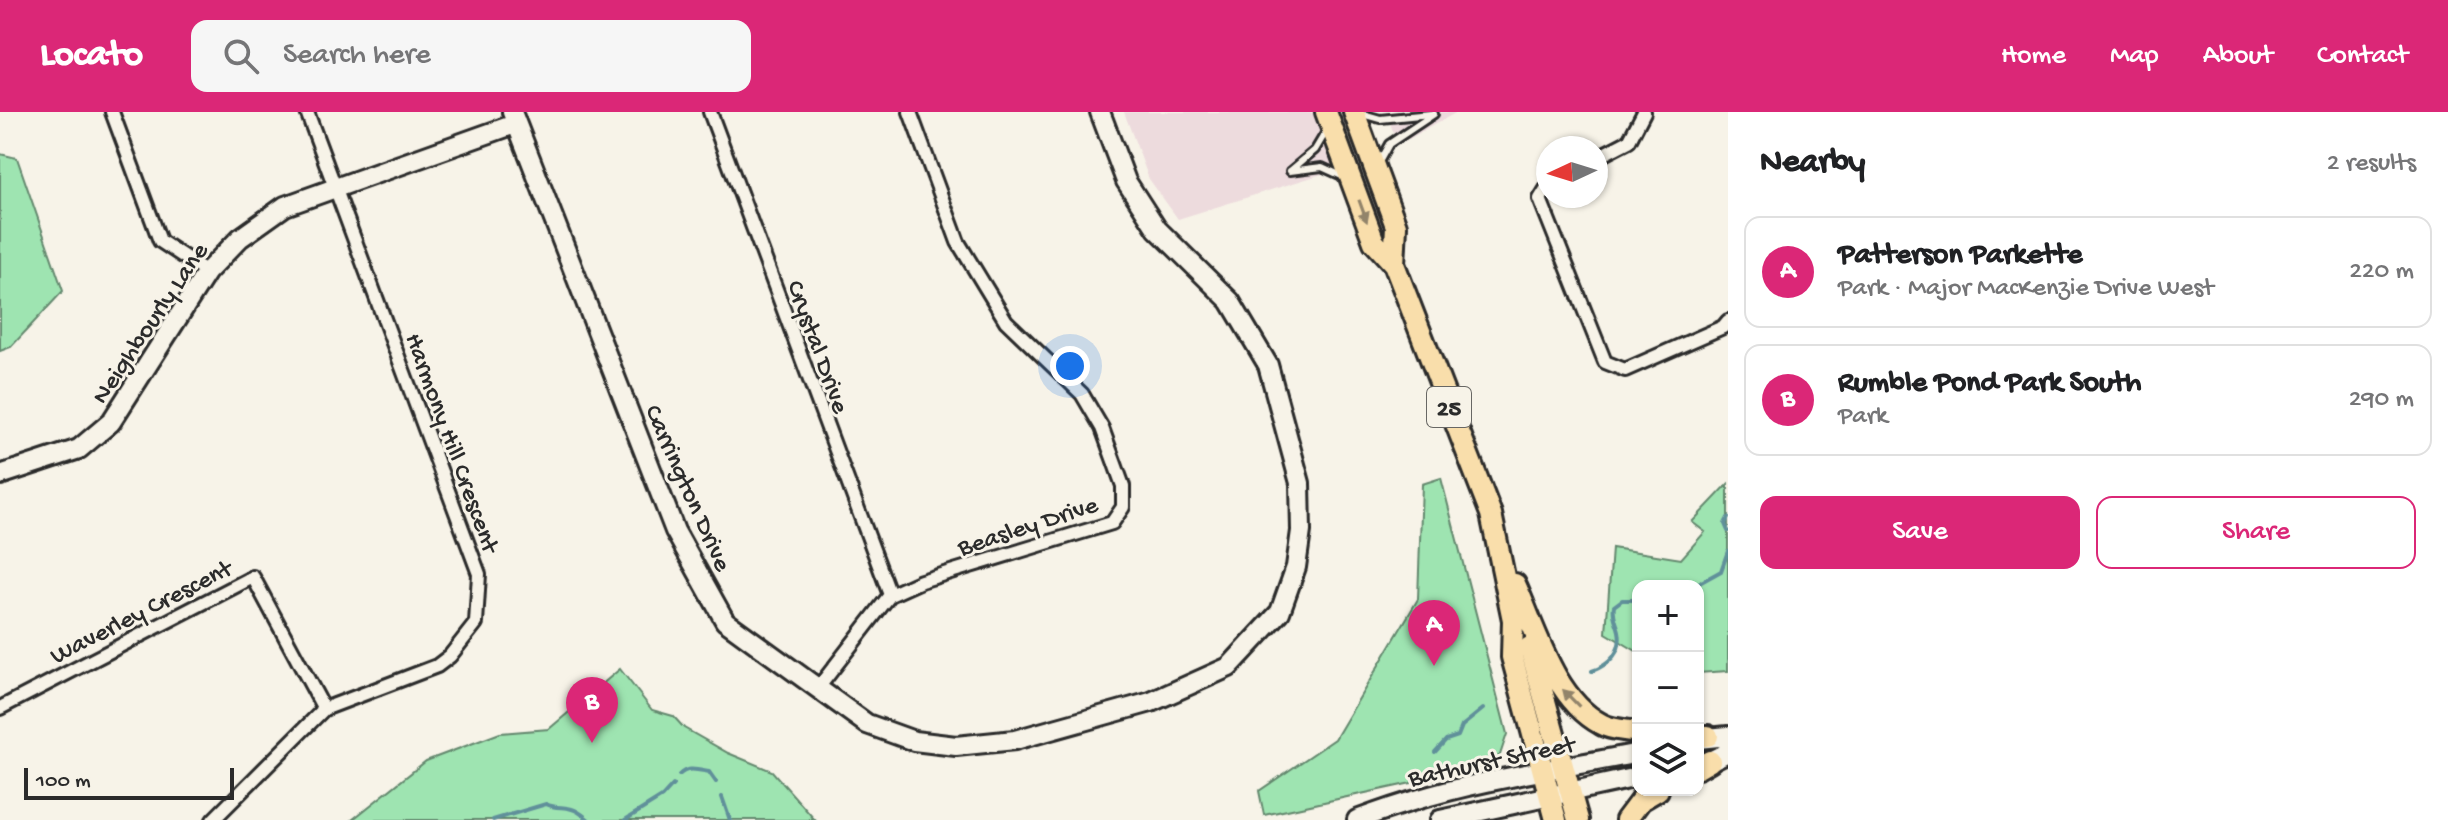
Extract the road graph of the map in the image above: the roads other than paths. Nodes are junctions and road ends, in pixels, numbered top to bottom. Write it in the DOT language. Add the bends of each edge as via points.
graph roads {
  1 [pos="112,112"];
  2 [pos="307,112"];
  3 [pos="710,112"];
  4 [pos="910,112"];
  5 [pos="1100,112"];
  6 [pos="1355,112"];
  7 [pos="1644,112"];
  8 [pos="513,118"];
  9 [pos="1328,118"];
  10 [pos="1608,152"];
  11 [pos="1375,169"];
  12 [pos="1351,180"];
  13 [pos="337,189"];
  14 [pos="1544,208"];
  15 [pos="1394,264"];
  16 [pos="207,272"];
  17 [pos="1728,321"];
  18 [pos="0,475"];
  19 [pos="1499,551"];
  20 [pos="890,595"];
  21 [pos="1513,620"];
  22 [pos="818,688"];
  23 [pos="0,708"];
  24 [pos="324,709"];
  25 [pos="1632,731"];
  26 [pos="1632,754"];
  27 [pos="1564,768"];
  28 [pos="1543,771"];
  29 [pos="1632,778"];
  30 [pos="1570,792"];
  31 [pos="1549,796"];
  32 [pos="1648,796"];
  33 [pos="213,820"];
  34 [pos="1357,820"];
  35 [pos="1440,820"];
  36 [pos="1556,820"];
  37 [pos="1578,820"];
  38 [pos="1626,820"];
  1 -- 16 [label="street" via="160,241"];
  2 -- 13 [label="street, Harmony Hill Crescent"];
  3 -- 20 [label="street, Crystal Drive"];
  4 -- 20 [label="street, Beasley Drive" via="958,242 1006,321 1082,394 1102,428 1123,486 1123,507 1112,523"];
  5 -- 22 [label="street, Carrington Drive" via="1126,181 1157,229 1230,301 1268,365 1300,483 1296,567 1280,612 1229,667 1151,702 1015,740 956,746 914,741 867,724"];
  6 -- 11 [label="main road, 25"];
  6 -- 11 [label="lane" via="1380,119 1434,114 1389,144"];
  7 -- 10 [label="street" via="1629,141"];
  8 -- 13 [label="street, Neighbourly Lane"];
  8 -- 22 [label="street, Carrington Drive" via="675,531 705,588 725,621"];
  9 -- 12 [label="main road, 25"];
  9 -- 12 [label="lane" via="1315,150 1290,171 1322,167"];
  11 -- 15 [label="main road, 25" via="1396,226"];
  12 -- 15 [label="main road, 25, one-way" via="1374,242"];
  13 -- 16 [label="street, Neighbourly Lane" via="285,206 240,238"];
  13 -- 24 [label="street, Harmony Hill Crescent" via="479,574 476,623 450,656 437,666"];
  14 -- 17 [label="street" via="1605,362 1625,370"];
  15 -- 19 [label="main road, 25" via="1491,514"];
  16 -- 18 [label="street, Neighbourly Lane" via="111,422 79,449"];
  19 -- 21 [label="main road, 25"];
  25 -- 19 [label="main road, one-way" via="1603,725 1566,695"];
  20 -- 22 [label="street, Beasley Drive"];
  21 -- 27 [label="main road, 25" via="1532,650"];
  21 -- 28 [label="main road, 25" via="1512,657"];
  23 -- 24 [label="street, Waverley Crescent" via="253,577"];
  24 -- 33 [label="street, Harmony Hill Crescent"];
  26 -- 27 [label="street, Bathurst Street"];
  27 -- 28 [label="street, Bathurst Street"];
  27 -- 30 [label="main road, 25"];
  28 -- 31 [label="main road, 25"];
  28 -- 34 [label="street, Bathurst Street"];
  29 -- 30 [label="street, Bathurst Street"];
  30 -- 31 [label="street, Bathurst Street"];
  30 -- 37 [label="main road, 25"];
  31 -- 35 [label="street, Bathurst Street"];
  31 -- 36 [label="main road, 25"];
  32 -- 38 [label="main road"];
}
